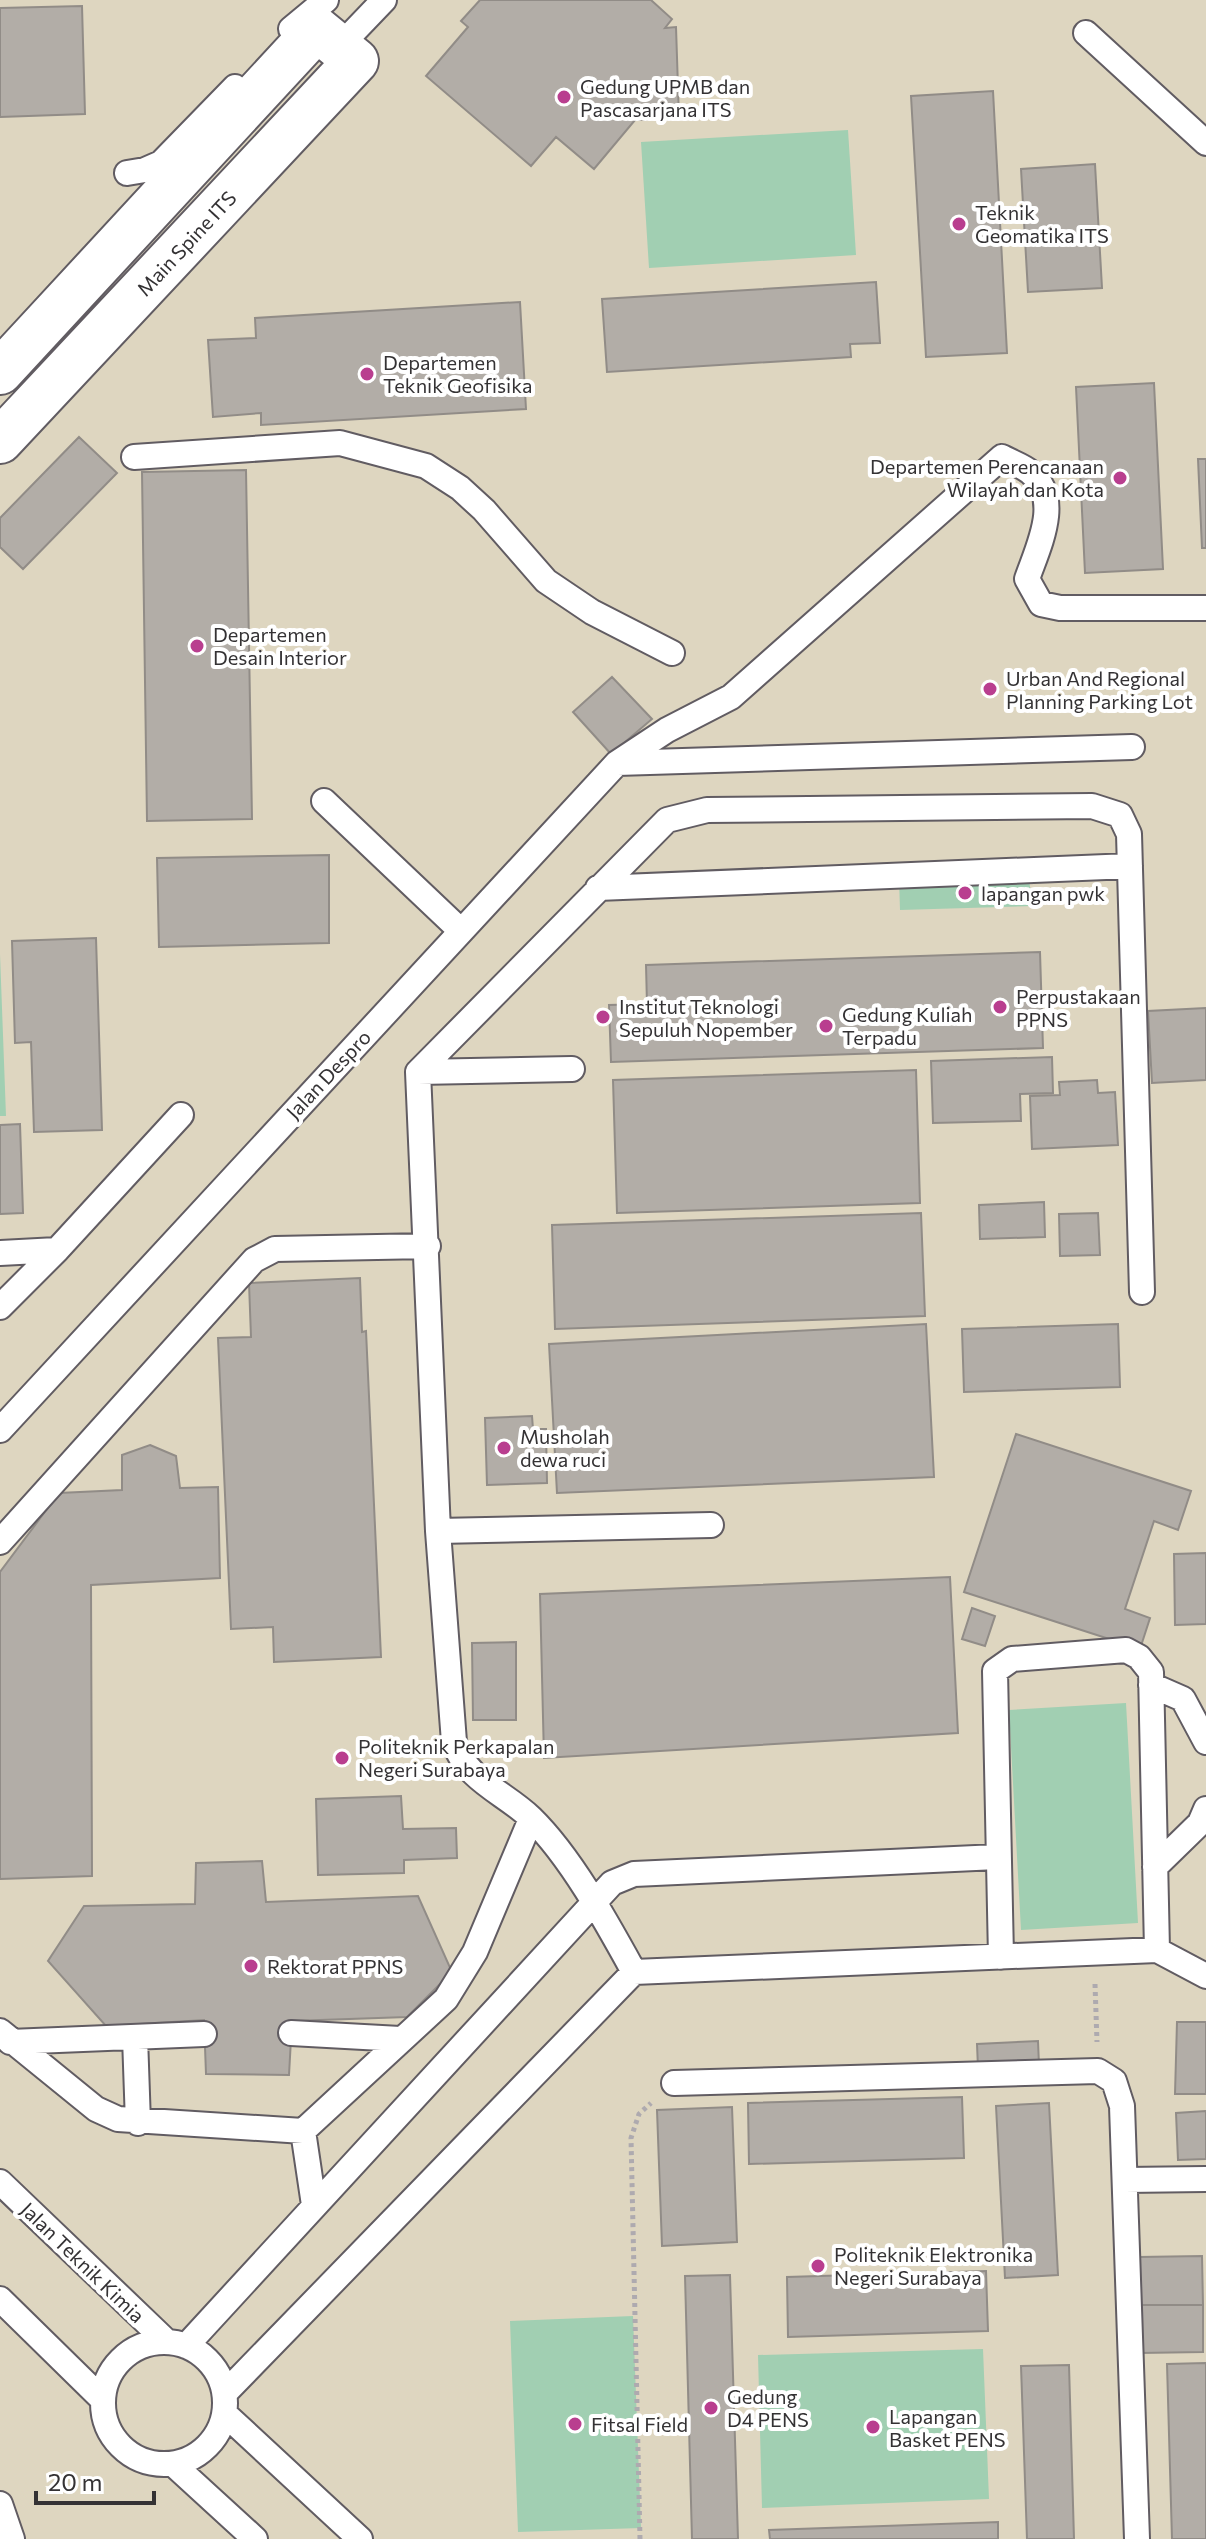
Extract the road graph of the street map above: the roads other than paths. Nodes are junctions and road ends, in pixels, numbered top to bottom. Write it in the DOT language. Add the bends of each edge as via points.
graph roads {
  1 [pos="326,0"];
  2 [pos="384,0"];
  3 [pos="1086,33"];
  4 [pos="339,47"];
  5 [pos="1206,143"];
  6 [pos="127,173"];
  7 [pos="29,340"];
  8 [pos="0,372"];
  9 [pos="64,372"];
  10 [pos="0,441"];
  11 [pos="134,457"];
  12 [pos="1206,608"];
  13 [pos="672,653"];
  14 [pos="1132,747"];
  15 [pos="617,763"];
  16 [pos="324,801"];
  17 [pos="1130,866"];
  18 [pos="598,888"];
  19 [pos="460,930"];
  20 [pos="572,1069"];
  21 [pos="418,1072"];
  22 [pos="181,1115"];
  23 [pos="428,1246"];
  24 [pos="57,1250"];
  25 [pos="0,1253"];
  26 [pos="1142,1292"];
  27 [pos="0,1307"];
  28 [pos="0,1430"];
  29 [pos="711,1525"];
  30 [pos="438,1531"];
  31 [pos="0,1542"];
  32 [pos="1151,1685"];
  33 [pos="1206,1742"];
  34 [pos="1206,1809"];
  35 [pos="531,1819"];
  36 [pos="997,1857"];
  37 [pos="1155,1867"];
  38 [pos="594,1901"];
  39 [pos="1157,1950"];
  40 [pos="1001,1957"];
  41 [pos="634,1972"];
  42 [pos="1206,1976"];
  43 [pos="291,2033"];
  44 [pos="204,2034"];
  45 [pos="5,2036"];
  46 [pos="135,2037"];
  47 [pos="400,2039"];
  48 [pos="674,2083"];
  49 [pos="138,2123"];
  50 [pos="303,2131"];
  51 [pos="1206,2179"];
  52 [pos="1125,2180"];
  53 [pos="0,2182"];
  54 [pos="314,2205"];
  55 [pos="0,2299"];
  56 [pos="176,2344"];
  57 [pos="102,2399"];
  58 [pos="225,2403"];
  59 [pos="173,2464"];
  60 [pos="0,2504"];
  61 [pos="12,2539"];
  62 [pos="255,2539"];
  63 [pos="360,2539"];
  64 [pos="1137,2539"];
  1 -- 6 [label="lane" via="304,16 161,163"];
  2 -- 4 [label="lane"];
  3 -- 5 [label="lane"];
  4 -- 7 [label="street" via="317,29"];
  4 -- 9 [label="street, Main Spine ITS" via="356,61"];
  7 -- 8 [label="street"];
  7 -- 9 [label="street"];
  9 -- 10 [label="street, Main Spine ITS"];
  11 -- 13 [label="lane" via="340,443 426,466 484,510 546,581 592,612"];
  12 -- 15 [label="lane, Jalan Despro" via="1041,604 1027,579 1048,498 1031,473 1002,457 731,697"];
  14 -- 15 [label="lane"];
  15 -- 19 [label="lane, Jalan Despro"];
  16 -- 19 [label="lane"];
  17 -- 18 [label="lane"];
  17 -- 18 [label="lane" via="1129,834 1120,815 1092,806 707,810 667,820"];
  17 -- 26 [label="lane"];
  18 -- 21 [label="lane"];
  19 -- 28 [label="lane, Jalan Despro"];
  20 -- 21 [label="lane"];
  21 -- 23 [label="lane"];
  22 -- 24 [label="lane"];
  23 -- 30 [label="lane"];
  23 -- 31 [label="lane" via="275,1249 254,1260"];
  24 -- 25 [label="lane"];
  24 -- 27 [label="lane"];
  29 -- 30 [label="lane"];
  30 -- 35 [label="lane" via="454,1742 474,1776"];
  32 -- 33 [label="lane" via="1183,1699"];
  32 -- 36 [label="lane" via="1151,1672 1126,1650 1012,1659 997,1667 992,1677"];
  32 -- 37 [label="lane"];
  34 -- 37 [label="lane" via="1200,1823"];
  35 -- 38 [label="lane"];
  35 -- 47 [label="lane" via="463,1974 446,1999"];
  36 -- 38 [label="lane" via="634,1874 612,1883"];
  36 -- 40 [label="lane"];
  37 -- 39 [label="lane"];
  38 -- 41 [label="lane"];
  38 -- 54 [label="lane"];
  39 -- 40 [label="lane"];
  39 -- 42 [label="lane"];
  40 -- 41 [label="lane"];
  41 -- 58 [label="lane"];
  43 -- 47 [label="lane"];
  44 -- 46 [label="lane"];
  45 -- 46 [label="lane"];
  45 -- 49 [label="lane" via="96,2109"];
  46 -- 49 [label="lane"];
  47 -- 50 [label="lane"];
  48 -- 52 [label="lane" via="1098,2071 1114,2081 1122,2106"];
  49 -- 50 [label="lane"];
  50 -- 54 [label="lane"];
  51 -- 52 [label="lane"];
  52 -- 64 [label="lane"];
  53 -- 56 [label="lane, Jalan Teknik Kimia"];
  54 -- 56 [label="lane"];
  55 -- 57 [label="lane"];
  56 -- 57 [label="lane" via="135,2348 112,2369"];
  56 -- 58 [label="lane" via="212,2364"];
  57 -- 59 [label="lane" via="110,2434 122,2448 154,2464"];
  58 -- 59 [label="lane" via="215,2438 197,2455"];
  58 -- 63 [label="lane"];
  59 -- 62 [label="lane"];
  60 -- 61 [label="lane"];
}
